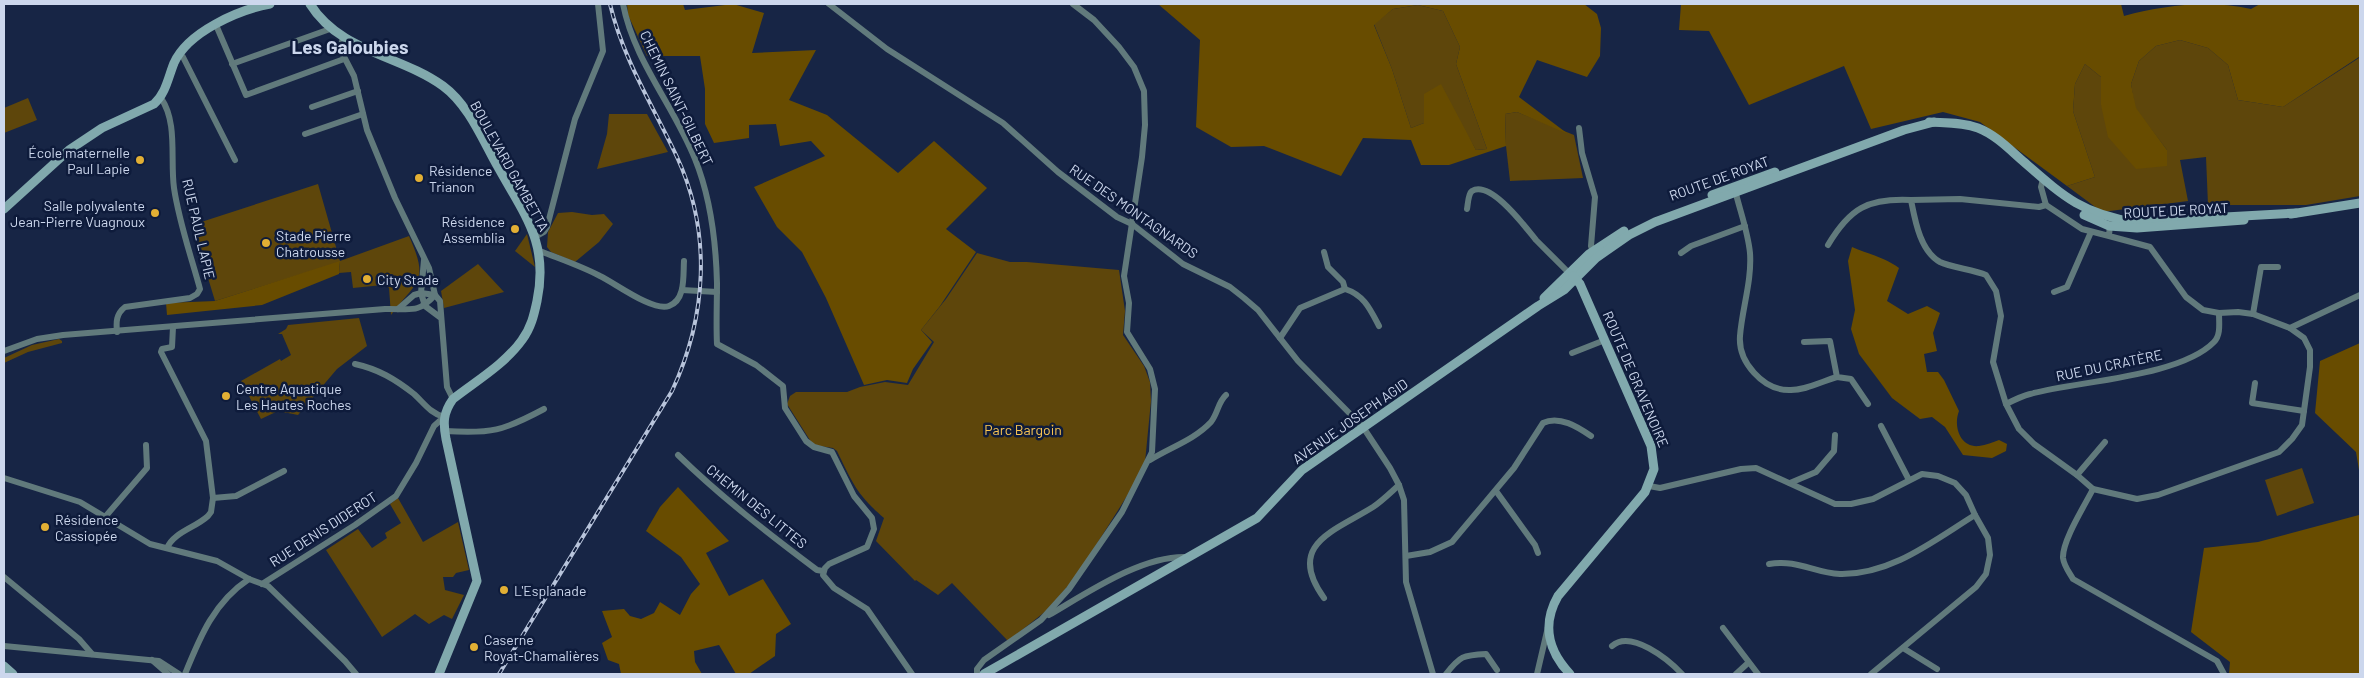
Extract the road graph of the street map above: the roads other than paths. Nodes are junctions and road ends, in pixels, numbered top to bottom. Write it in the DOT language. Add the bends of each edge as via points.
graph roads {
  1 [pos="270,4"];
  2 [pos="310,4"];
  3 [pos="598,4"];
  4 [pos="623,4"];
  5 [pos="829,4"];
  6 [pos="842,4"];
  7 [pos="1073,4"];
  8 [pos="836,9"];
  9 [pos="216,25"];
  10 [pos="330,29"];
  11 [pos="343,38"];
  12 [pos="179,55"];
  13 [pos="344,59"];
  14 [pos="232,64"];
  15 [pos="358,91"];
  16 [pos="161,98"];
  17 [pos="312,107"];
  18 [pos="363,114"];
  19 [pos="1579,128"];
  20 [pos="305,134"];
  21 [pos="235,160"];
  22 [pos="2043,179"];
  23 [pos="1735,189"];
  24 [pos="1912,200"];
  25 [pos="2360,204"];
  26 [pos="2046,205"];
  27 [pos="4,209"];
  28 [pos="1466,209"];
  29 [pos="2110,222"];
  30 [pos="1132,224"];
  31 [pos="1745,226"];
  32 [pos="2091,232"];
  33 [pos="2110,236"];
  34 [pos="535,237"];
  35 [pos="1828,245"];
  36 [pos="540,252"];
  37 [pos="1324,252"];
  38 [pos="1681,253"];
  39 [pos="1594,255"];
  40 [pos="424,259"];
  41 [pos="684,261"];
  42 [pos="2278,267"];
  43 [pos="1571,283"];
  44 [pos="1345,289"];
  45 [pos="682,290"];
  46 [pos="717,292"];
  47 [pos="2054,292"];
  48 [pos="421,293"];
  49 [pos="434,295"];
  50 [pos="1584,295"];
  51 [pos="2360,295"];
  52 [pos="425,306"];
  53 [pos="1538,306"];
  54 [pos="398,309"];
  55 [pos="2219,313"];
  56 [pos="2253,314"];
  57 [pos="441,318"];
  58 [pos="1379,326"];
  59 [pos="172,327"];
  60 [pos="2290,328"];
  61 [pos="117,332"];
  62 [pos="1280,338"];
  63 [pos="1605,340"];
  64 [pos="1804,342"];
  65 [pos="4,351"];
  66 [pos="1572,353"];
  67 [pos="355,364"];
  68 [pos="1837,377"];
  69 [pos="2255,383"];
  70 [pos="1226,395"];
  71 [pos="453,399"];
  72 [pos="1868,404"];
  73 [pos="2006,404"];
  74 [pos="544,409"];
  75 [pos="2304,411"];
  76 [pos="444,418"];
  77 [pos="1881,426"];
  78 [pos="1363,427"];
  79 [pos="445,431"];
  80 [pos="1835,435"];
  81 [pos="1591,436"];
  82 [pos="2105,442"];
  83 [pos="146,445"];
  84 [pos="678,455"];
  85 [pos="1149,460"];
  86 [pos="284,471"];
  87 [pos="2077,475"];
  88 [pos="4,478"];
  89 [pos="1909,480"];
  90 [pos="1790,483"];
  91 [pos="1399,485"];
  92 [pos="1649,486"];
  93 [pos="1496,490"];
  94 [pos="2093,490"];
  95 [pos="212,498"];
  96 [pos="1974,516"];
  97 [pos="105,517"];
  98 [pos="167,548"];
  99 [pos="1538,553"];
  100 [pos="1406,556"];
  101 [pos="1187,557"];
  102 [pos="1769,564"];
  103 [pos="823,571"];
  104 [pos="4,578"];
  105 [pos="249,579"];
  106 [pos="262,584"];
  107 [pos="1324,598"];
  108 [pos="1041,620"];
  109 [pos="1548,626"];
  110 [pos="1723,628"];
  111 [pos="4,646"];
  112 [pos="1612,646"];
  113 [pos="1903,648"];
  114 [pos="92,654"];
  115 [pos="152,660"];
  116 [pos="1748,664"];
  117 [pos="4,666"];
  118 [pos="1937,669"];
  119 [pos="1497,670"];
  120 [pos="1433,672"];
  121 [pos="13,674"];
  122 [pos="168,674"];
  123 [pos="179,674"];
  124 [pos="185,674"];
  125 [pos="356,674"];
  126 [pos="439,674"];
  127 [pos="912,674"];
  128 [pos="977,674"];
  129 [pos="984,674"];
  130 [pos="1426,674"];
  131 [pos="1446,674"];
  132 [pos="1537,674"];
  133 [pos="1570,674"];
  134 [pos="1682,674"];
  135 [pos="1736,674"];
  136 [pos="1758,674"];
  137 [pos="1871,674"];
  138 [pos="2224,674"];
  1 -- 9 [label="main road" via="254,7"];
  2 -- 10 [label="main road, BOULEVARD GAMBETTA"];
  3 -- 34 [label="street" via="603,51 575,119 547,227"];
  4 -- 46 [label="street, CHEMIN SAINT-GILBERT" via="631,33 647,69 699,170 710,212"];
  5 -- 8 [label="street, RUE DES MONTAGNARDS"];
  6 -- 8 [label="street"];
  7 -- 30 [label="street" via="1094,20 1119,47 1134,67 1144,91 1145,124"];
  8 -- 30 [label="street, RUE DES MONTAGNARDS" via="887,48 1003,123 1058,172 1117,217"];
  9 -- 12 [label="main road" via="192,39"];
  9 -- 14 [label="street"];
  10 -- 11 [label="main road, BOULEVARD GAMBETTA"];
  10 -- 14 [label="street"];
  11 -- 13 [label="street" via="340,49"];
  11 -- 34 [label="main road, BOULEVARD GAMBETTA" via="447,89 474,124"];
  12 -- 16 [label="main road"];
  12 -- 21 [label="street" via="183,57"];
  13 -- 14 [label="street" via="246,95"];
  13 -- 15 [label="street"];
  15 -- 17 [label="street"];
  15 -- 18 [label="street"];
  16 -- 27 [label="main road" via="148,108 102,128 69,150"];
  16 -- 61 [label="street, RUE PAUL LAPIE" via="169,109 174,188 200,289 190,298 125,307 116,320"];
  18 -- 20 [label="street"];
  18 -- 40 [label="street" via="394,198"];
  19 -- 39 [label="street" via="1582,153 1595,197"];
  22 -- 23 [label="main road, ROUTE DE ROYAT" via="2001,141 1978,128 1918,121"];
  22 -- 26 [label="street" via="2041,187"];
  22 -- 29 [label="main road, ROUTE DE ROYAT" via="2078,206"];
  23 -- 31 [label="street"];
  23 -- 39 [label="main road, ROUTE DE ROYAT" via="1652,217 1626,230"];
  24 -- 26 [label="street" via="1960,198"];
  24 -- 35 [label="street" via="1886,199 1868,204 1852,214"];
  24 -- 73 [label="street" via="1915,223 1928,252 1941,262 1986,275 1996,291 2001,316 1993,362"];
  25 -- 29 [label="main road, ROUTE DE ROYAT" via="2296,213"];
  26 -- 32 [label="street"];
  28 -- 43 [label="street" via="1473,191 1478,189 1493,195 1514,213"];
  29 -- 33 [label="street"];
  30 -- 62 [label="street, RUE DES MONTAGNARDS" via="1183,264 1230,287 1258,310"];
  30 -- 85 [label="street" via="1124,276 1128,303 1127,332 1150,368 1155,389"];
  31 -- 38 [label="street" via="1690,246"];
  31 -- 68 [label="street" via="1750,253 1740,338 1751,370 1760,380 1789,390"];
  32 -- 33 [label="street"];
  32 -- 47 [label="street" via="2067,287"];
  33 -- 55 [label="street" via="2150,247 2186,297 2203,310"];
  34 -- 36 [label="main road, BOULEVARD GAMBETTA"];
  36 -- 45 [label="street" via="600,276 657,305 670,305"];
  36 -- 71 [label="main road, BOULEVARD GAMBETTA" via="538,294 530,328 510,353"];
  37 -- 44 [label="street" via="1328,267 1343,282"];
  39 -- 43 [label="main road, ROUTE DE ROYAT"];
  40 -- 48 [label="street"];
  40 -- 49 [label="street"];
  41 -- 45 [label="street"];
  42 -- 56 [label="street" via="2261,268"];
  43 -- 50 [label="main road"];
  43 -- 50 [label="main road, ROUTE DE GRAVENOIRE"];
  43 -- 53 [label="main road, AVENUE JOSEPH AGID"];
  43 -- 53 [label="main road, ROUTE DE ROYAT"];
  44 -- 58 [label="street" via="1356,292 1365,300"];
  44 -- 62 [label="street" via="1300,308"];
  45 -- 46 [label="street"];
  46 -- 103 [label="street, CHEMIN SAINT-GILBERT" via="717,344 756,365 783,386 785,408 806,441 832,452 854,496 872,518 874,529 867,547 829,564"];
  48 -- 49 [label="street"];
  48 -- 52 [label="street"];
  48 -- 54 [label="street"];
  49 -- 52 [label="street"];
  49 -- 57 [label="street" via="440,301"];
  50 -- 63 [label="main road, ROUTE DE GRAVENOIRE"];
  51 -- 60 [label="street"];
  52 -- 54 [label="street"];
  52 -- 57 [label="street"];
  53 -- 78 [label="main road, AVENUE JOSEPH AGID"];
  54 -- 59 [label="street"];
  55 -- 56 [label="street"];
  55 -- 73 [label="street, RUE DU CRATÈRE" via="2219,334 2214,342 2178,362 2124,377 2029,394"];
  56 -- 60 [label="street"];
  57 -- 71 [label="street" via="447,387"];
  59 -- 61 [label="street"];
  59 -- 95 [label="street" via="172,347 161,352 206,441"];
  60 -- 75 [label="street" via="2304,338 2310,350"];
  61 -- 65 [label="street" via="36,339"];
  62 -- 78 [label="street, RUE DES MONTAGNARDS"];
  63 -- 66 [label="street"];
  63 -- 92 [label="main road, ROUTE DE GRAVENOIRE" via="1651,446 1655,461"];
  64 -- 68 [label="street" via="1830,341"];
  67 -- 76 [label="street" via="396,380 434,414"];
  68 -- 72 [label="street" via="1851,379"];
  69 -- 75 [label="street" via="2252,403"];
  70 -- 85 [label="street" via="1218,412 1199,432"];
  71 -- 76 [label="main road, BOULEVARD GAMBETTA"];
  73 -- 87 [label="street" via="2019,429 2034,444"];
  74 -- 79 [label="street" via="493,431"];
  75 -- 94 [label="street" via="2302,425 2279,452 2158,495 2137,499"];
  76 -- 79 [label="main road, BOULEVARD GAMBETTA"];
  76 -- 106 [label="street, RUE DENIS DIDEROT" via="434,426 396,496 355,526"];
  77 -- 89 [label="street"];
  78 -- 91 [label="street, RUE DES MONTAGNARDS"];
  78 -- 101 [label="main road, AVENUE JOSEPH AGID" via="1296,475 1257,518"];
  79 -- 126 [label="main road, BOULEVARD GAMBETTA" via="477,581"];
  80 -- 90 [label="street" via="1834,451 1816,472"];
  81 -- 93 [label="street" via="1558,420 1543,423"];
  82 -- 87 [label="street"];
  83 -- 97 [label="street" via="147,468"];
  84 -- 103 [label="street, CHEMIN DES LITTES" via="778,541"];
  85 -- 108 [label="street" via="1122,512 1086,566"];
  86 -- 95 [label="street" via="236,496"];
  87 -- 94 [label="street"];
  88 -- 97 [label="street" via="80,502"];
  89 -- 90 [label="street" via="1873,499 1851,504 1835,504"];
  89 -- 96 [label="street" via="1922,474 1955,483 1966,495"];
  90 -- 92 [label="street" via="1756,468 1741,468 1660,488"];
  91 -- 100 [label="street, RUE DES MONTAGNARDS" via="1404,508"];
  91 -- 107 [label="street" via="1374,507 1328,532 1312,551 1312,577"];
  92 -- 109 [label="main road, ROUTE DE GRAVENOIRE" via="1558,596"];
  93 -- 99 [label="street"];
  93 -- 100 [label="street" via="1452,542 1430,552"];
  94 -- 138 [label="street" via="2064,551 2063,557 2073,579 2217,661"];
  95 -- 98 [label="street" via="208,516 176,537"];
  96 -- 102 [label="street" via="1895,564 1874,570 1840,574 1786,561"];
  96 -- 113 [label="street" via="1988,538 1990,555 1986,574 1976,587"];
  97 -- 98 [label="street" via="145,542"];
  98 -- 105 [label="street" via="217,561"];
  100 -- 120 [label="street, RUE DES MONTAGNARDS" via="1406,582"];
  101 -- 108 [label="street" via="1171,556 1113,578"];
  101 -- 129 [label="main road, AVENUE JOSEPH AGID"];
  103 -- 127 [label="street" via="834,588 867,609"];
  104 -- 114 [label="street" via="79,639"];
  105 -- 106 [label="street"];
  105 -- 124 [label="street" via="210,620"];
  106 -- 125 [label="street" via="277,594"];
  108 -- 128 [label="street" via="984,660"];
  109 -- 132 [label="street"];
  109 -- 133 [label="main road, ROUTE DE GRAVENOIRE" via="1552,649"];
  110 -- 116 [label="street"];
  111 -- 114 [label="street"];
  112 -- 134 [label="street" via="1621,641 1638,644 1658,652"];
  113 -- 118 [label="street"];
  113 -- 137 [label="street"];
  114 -- 115 [label="street"];
  115 -- 122 [label="street"];
  115 -- 123 [label="street"];
  116 -- 135 [label="street"];
  116 -- 136 [label="street"];
  117 -- 121 [label="main road"];
  119 -- 131 [label="street" via="1486,654 1468,655 1458,659"];
  120 -- 130 [label="street"];
}
